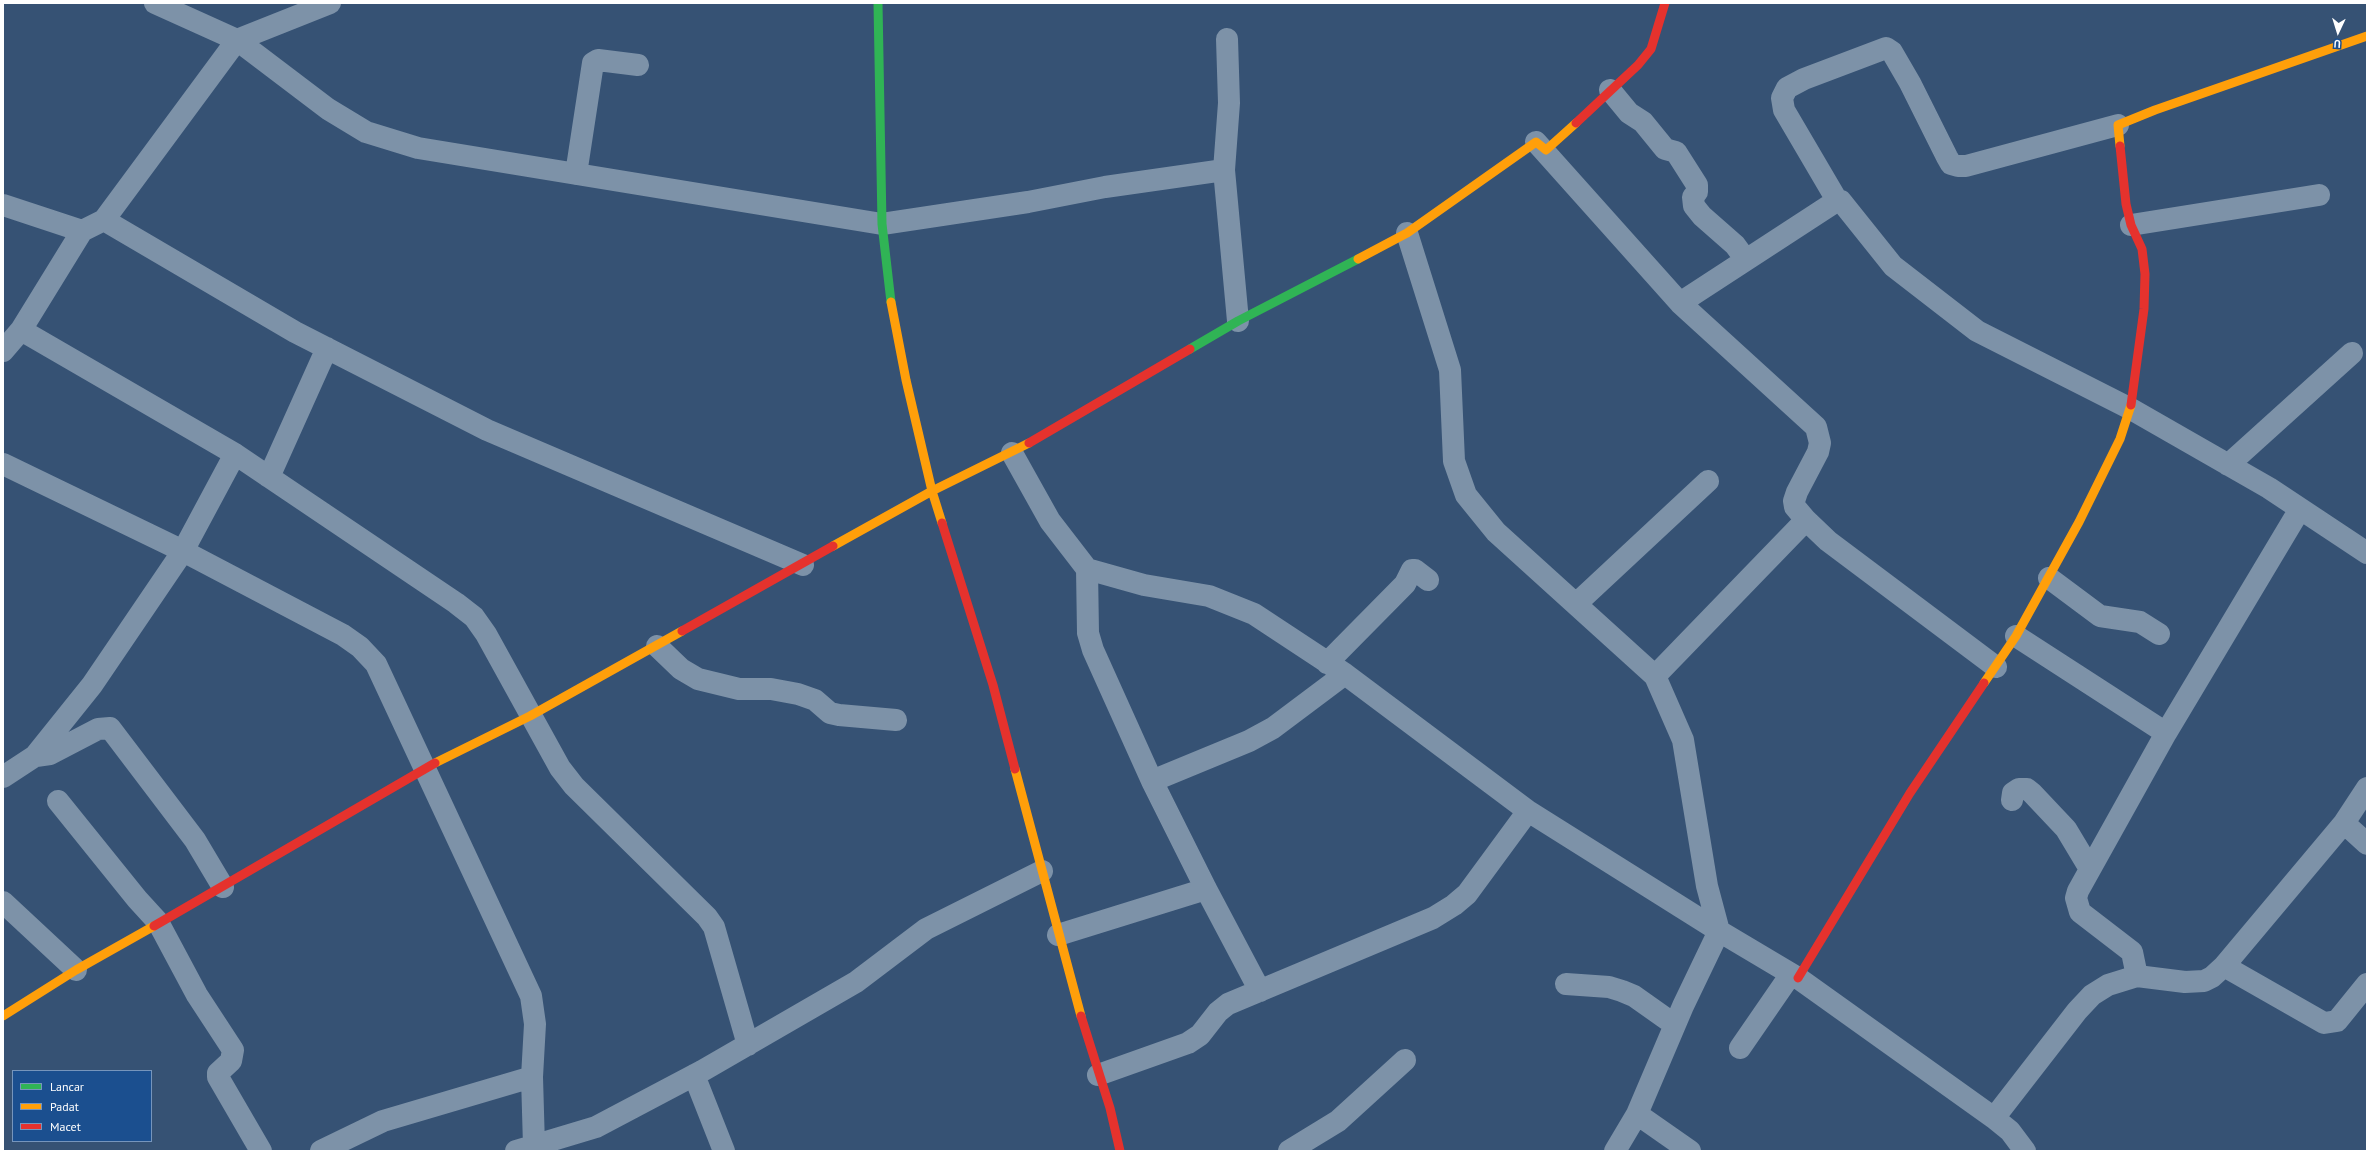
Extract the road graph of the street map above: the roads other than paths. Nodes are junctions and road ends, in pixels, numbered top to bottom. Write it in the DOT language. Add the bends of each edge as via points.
graph roads {
  1 [pos="155,3"];
  2 [pos="330,3"];
  3 [pos="878,3"];
  4 [pos="1665,3"];
  5 [pos="2367,36"];
  6 [pos="1227,39"];
  7 [pos="237,40"];
  8 [pos="638,64"];
  9 [pos="1610,90"];
  10 [pos="2118,125"];
  11 [pos="1536,142"];
  12 [pos="1224,170"];
  13 [pos="576,174"];
  14 [pos="2319,194"];
  15 [pos="1838,202"];
  16 [pos="3,205"];
  17 [pos="104,220"];
  18 [pos="882,224"];
  19 [pos="2131,225"];
  20 [pos="82,231"];
  21 [pos="1407,233"];
  22 [pos="1746,260"];
  23 [pos="1680,303"];
  24 [pos="1238,321"];
  25 [pos="21,330"];
  26 [pos="327,348"];
  27 [pos="3,351"];
  28 [pos="2352,354"];
  29 [pos="2131,409"];
  30 [pos="1012,453"];
  31 [pos="235,454"];
  32 [pos="3,464"];
  33 [pos="2228,465"];
  34 [pos="269,476"];
  35 [pos="1708,481"];
  36 [pos="932,491"];
  37 [pos="2300,509"];
  38 [pos="1806,520"];
  39 [pos="183,551"];
  40 [pos="2367,553"];
  41 [pos="803,564"];
  42 [pos="1087,569"];
  43 [pos="2048,578"];
  44 [pos="1428,580"];
  45 [pos="1576,604"];
  46 [pos="2160,634"];
  47 [pos="2016,636"];
  48 [pos="657,646"];
  49 [pos="1336,668"];
  50 [pos="1996,668"];
  51 [pos="1655,676"];
  52 [pos="530,716"];
  53 [pos="896,720"];
  54 [pos="2166,733"];
  55 [pos="35,756"];
  56 [pos="424,768"];
  57 [pos="3,777"];
  58 [pos="1152,781"];
  59 [pos="2367,788"];
  60 [pos="2012,800"];
  61 [pos="58,801"];
  62 [pos="1528,811"];
  63 [pos="2344,823"];
  64 [pos="2367,844"];
  65 [pos="2090,869"];
  66 [pos="1042,871"];
  67 [pos="223,888"];
  68 [pos="1206,889"];
  69 [pos="3,902"];
  70 [pos="158,922"];
  71 [pos="1719,931"];
  72 [pos="1058,935"];
  73 [pos="2224,966"];
  74 [pos="76,970"];
  75 [pos="1794,976"];
  76 [pos="2137,976"];
  77 [pos="1566,984"];
  78 [pos="2367,984"];
  79 [pos="1260,991"];
  80 [pos="3,1016"];
  81 [pos="1675,1025"];
  82 [pos="748,1045"];
  83 [pos="1740,1048"];
  84 [pos="1405,1060"];
  85 [pos="694,1075"];
  86 [pos="1098,1075"];
  87 [pos="532,1077"];
  88 [pos="1637,1114"];
  89 [pos="1994,1118"];
  90 [pos="525,1149"];
  91 [pos="1293,1150"];
  92 [pos="261,1151"];
  93 [pos="321,1151"];
  94 [pos="724,1151"];
  95 [pos="1120,1151"];
  96 [pos="1615,1151"];
  97 [pos="1690,1151"];
  98 [pos="2025,1151"];
  1 -- 7 [label="street"];
  2 -- 7 [label="street"];
  3 -- 18 [label="street"];
  4 -- 9 [label="street" via="1651,49"];
  5 -- 10 [label="street"];
  6 -- 12 [label="street" via="1230,103"];
  7 -- 13 [label="street" via="328,109 366,132 418,148"];
  7 -- 17 [label="street"];
  8 -- 13 [label="street" via="598,60 593,63"];
  9 -- 11 [label="street" via="1546,150"];
  9 -- 22 [label="street" via="1629,113 1643,122 1665,148 1676,152 1698,185 1693,197 1694,206 1735,245"];
  10 -- 15 [label="street" via="1966,166 1951,164 1910,83 1892,52 1886,48 1804,79 1787,88 1782,98 1784,110"];
  10 -- 19 [label="street" via="2126,204"];
  11 -- 21 [label="street"];
  11 -- 23 [label="street"];
  12 -- 18 [label="street"];
  12 -- 24 [label="street"];
  13 -- 18 [label="street"];
  14 -- 19 [label="street"];
  15 -- 22 [label="street"];
  15 -- 29 [label="street" via="1844,203 1893,266 1977,332"];
  16 -- 20 [label="street"];
  17 -- 20 [label="street"];
  17 -- 26 [label="street"];
  18 -- 36 [label="street" via="892,307"];
  19 -- 29 [label="street" via="2142,249 2145,274 2144,309"];
  20 -- 25 [label="street"];
  21 -- 24 [label="street"];
  21 -- 45 [label="street" via="1450,370 1454,461 1466,495 1496,532"];
  22 -- 23 [label="street"];
  23 -- 38 [label="street" via="1816,428 1820,443 1818,452 1794,501 1795,507"];
  24 -- 30 [label="street"];
  25 -- 27 [label="street"];
  25 -- 31 [label="street"];
  26 -- 34 [label="street"];
  26 -- 41 [label="street" via="487,430"];
  28 -- 33 [label="street"];
  29 -- 33 [label="street"];
  29 -- 43 [label="street" via="2120,439 2080,522"];
  30 -- 36 [label="street"];
  30 -- 42 [label="street" via="1050,521"];
  31 -- 34 [label="street"];
  31 -- 39 [label="street"];
  32 -- 39 [label="street"];
  33 -- 37 [label="street"];
  34 -- 52 [label="street" via="474,617 486,634"];
  35 -- 45 [label="street"];
  36 -- 41 [label="street"];
  36 -- 66 [label="street" via="993,685"];
  37 -- 40 [label="street"];
  37 -- 54 [label="street"];
  38 -- 50 [label="street" via="1828,541"];
  38 -- 51 [label="street"];
  39 -- 55 [label="street" via="92,686"];
  39 -- 56 [label="street" via="343,635 360,647 376,664"];
  41 -- 48 [label="street"];
  42 -- 49 [label="street" via="1144,585 1208,596 1235,605 1254,614"];
  42 -- 58 [label="street" via="1088,633 1093,650"];
  43 -- 46 [label="street" via="2100,616 2140,622"];
  43 -- 47 [label="street"];
  44 -- 49 [label="street" via="1412,570 1405,584"];
  45 -- 51 [label="street"];
  47 -- 50 [label="street"];
  47 -- 54 [label="street"];
  48 -- 52 [label="street"];
  48 -- 53 [label="street" via="681,669 698,679 739,690 771,689 798,694 815,700 830,713 839,715"];
  49 -- 58 [label="street" via="1273,728 1249,741"];
  49 -- 62 [label="street"];
  50 -- 75 [label="street" via="1939,747"];
  51 -- 71 [label="street" via="1683,740 1707,886"];
  52 -- 56 [label="street"];
  52 -- 82 [label="street" via="560,768 574,786 714,927"];
  54 -- 65 [label="street"];
  55 -- 57 [label="street"];
  55 -- 67 [label="street" via="50,754 98,728 110,728 195,840"];
  56 -- 67 [label="street"];
  56 -- 87 [label="street" via="531,996 535,1024"];
  58 -- 68 [label="street"];
  59 -- 63 [label="street"];
  60 -- 65 [label="street" via="2013,793 2019,789 2027,789 2032,793 2066,829"];
  61 -- 70 [label="street"];
  62 -- 71 [label="street"];
  62 -- 79 [label="street" via="1467,894 1454,905 1433,918"];
  63 -- 64 [label="street"];
  63 -- 73 [label="street"];
  65 -- 76 [label="street" via="2076,898 2080,912 2132,952"];
  66 -- 72 [label="street"];
  66 -- 82 [label="street" via="926,929 856,982"];
  67 -- 70 [label="street"];
  68 -- 72 [label="street"];
  68 -- 79 [label="street"];
  69 -- 74 [label="street"];
  70 -- 74 [label="street"];
  70 -- 92 [label="street" via="197,995 233,1050 231,1061 218,1073 218,1077"];
  71 -- 75 [label="street"];
  71 -- 81 [label="street"];
  72 -- 86 [label="street"];
  73 -- 76 [label="street" via="2204,982"];
  73 -- 78 [label="street" via="2324,1023 2337,1021"];
  74 -- 80 [label="street"];
  75 -- 83 [label="street"];
  75 -- 89 [label="street"];
  76 -- 89 [label="street" via="2108,985 2092,995"];
  77 -- 81 [label="street" via="1609,987 1622,991 1634,996"];
  79 -- 86 [label="street" via="1228,1004 1218,1012 1200,1035 1188,1043"];
  81 -- 88 [label="street"];
  82 -- 85 [label="street"];
  84 -- 91 [label="street" via="1338,1121"];
  85 -- 90 [label="street" via="596,1127"];
  85 -- 94 [label="street"];
  86 -- 95 [label="street" via="1110,1108"];
  87 -- 90 [label="street"];
  87 -- 93 [label="street" via="383,1121"];
  88 -- 96 [label="street"];
  88 -- 97 [label="street"];
  89 -- 98 [label="street" via="2010,1131"];
}
